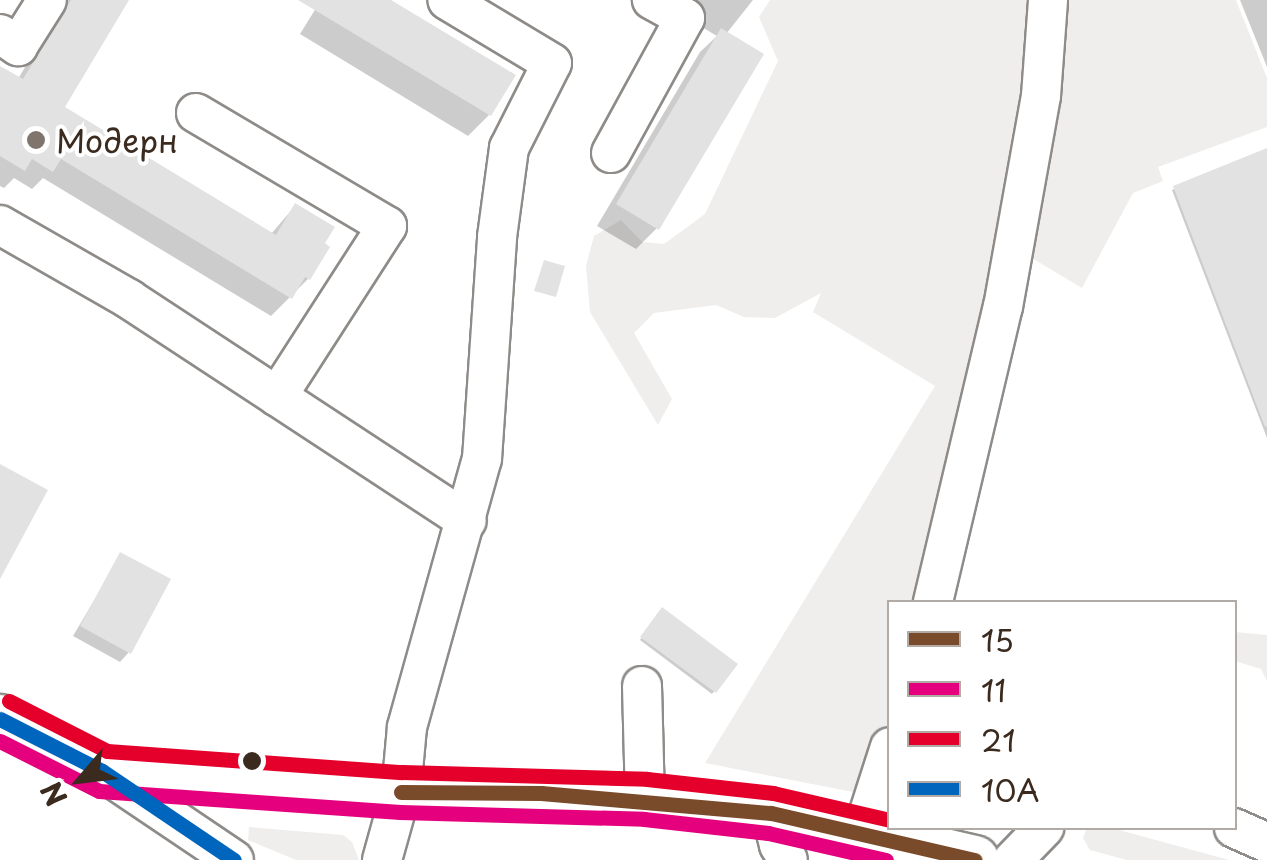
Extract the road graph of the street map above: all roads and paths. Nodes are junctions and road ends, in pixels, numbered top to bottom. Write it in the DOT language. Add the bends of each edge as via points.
graph roads {
  1 [pos="47,0"];
  2 [pos="448,0"];
  3 [pos="652,0"];
  4 [pos="1048,0"];
  5 [pos="0,34"];
  6 [pos="196,112"];
  7 [pos="611,154"];
  8 [pos="0,225"];
  9 [pos="277,397"];
  10 [pos="466,521"];
  11 [pos="933,600"];
  12 [pos="642,686"];
  13 [pos="0,719"];
  14 [pos="887,756"];
  15 [pos="102,771"];
  16 [pos="401,792"];
  17 [pos="644,799"];
  18 [pos="771,812"];
  19 [pos="1237,829"];
  20 [pos="1042,830"];
  21 [pos="863,832"];
  22 [pos="1267,844"];
  23 [pos="234,860"];
  24 [pos="382,860"];
  25 [pos="788,860"];
  26 [pos="975,860"];
  27 [pos="1014,860"];
  1 -- 5 [label="street" via="18,46"];
  2 -- 10 [label="street" via="552,63 509,148 482,459"];
  3 -- 7 [label="street" via="686,18"];
  4 -- 11 [label="street" via="1041,96 1003,307"];
  6 -- 9 [label="street" via="387,226"];
  8 -- 9 [label="street" via="129,299"];
  9 -- 10 [label="street"];
  10 -- 16 [label="street" via="406,727"];
  12 -- 17 [label="street"];
  13 -- 15 [label="main road"];
  14 -- 21 [label="street"];
  15 -- 16 [label="main road"];
  15 -- 23 [label="street"];
  16 -- 17 [label="main road"];
  16 -- 24 [label="street"];
  17 -- 18 [label="main road"];
  18 -- 21 [label="main road"];
  18 -- 25 [label="street"];
  19 -- 22 [label="street"];
  20 -- 27 [label="street"];
  21 -- 26 [label="main road"];
}
